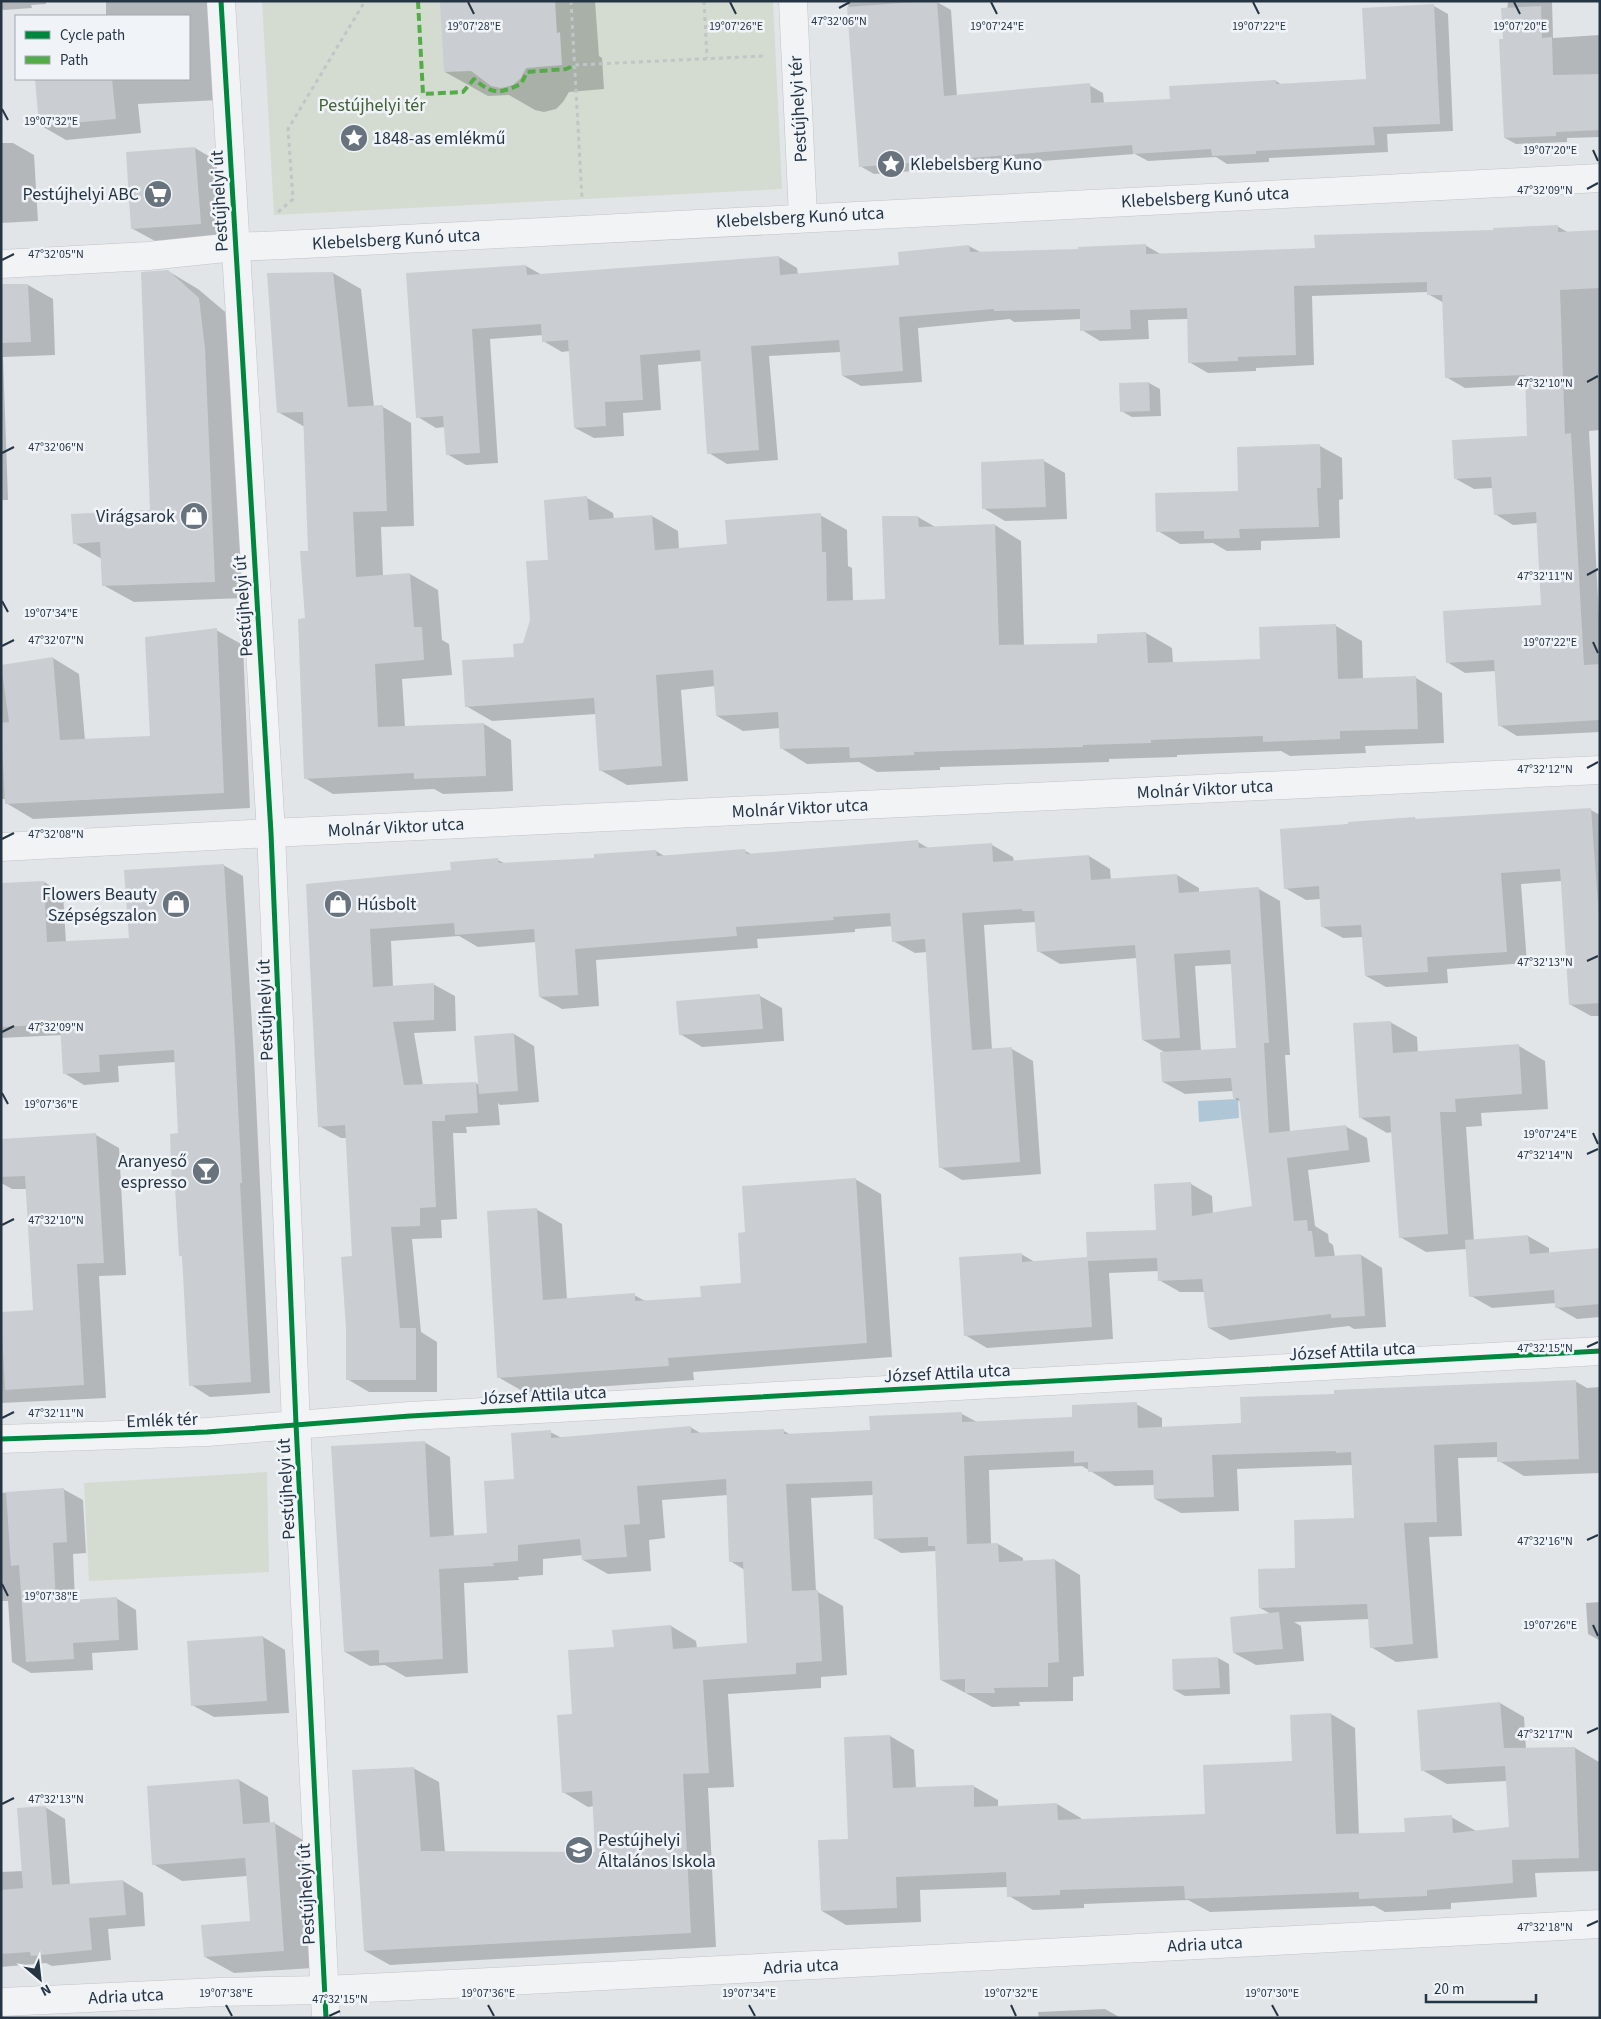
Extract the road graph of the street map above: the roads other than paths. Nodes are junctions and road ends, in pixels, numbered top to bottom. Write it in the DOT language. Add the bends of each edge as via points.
graph roads {
  1 [pos="221,1"];
  2 [pos="792,1"];
  3 [pos="1600,178"];
  4 [pos="803,217"];
  5 [pos="235,248"];
  6 [pos="1,264"];
  7 [pos="1600,770"];
  8 [pos="271,833"];
  9 [pos="1,847"];
  10 [pos="1600,1351"];
  11 [pos="296,1424"];
  12 [pos="1,1439"];
  13 [pos="1600,1924"];
  14 [pos="324,1990"];
  15 [pos="1,2002"];
  16 [pos="326,2018"];
  1 -- 5 [label="street, Pestújhelyi út"];
  2 -- 4 [label="street, Pestújhelyi tér"];
  3 -- 4 [label="street, Klebelsberg Kunó utca"];
  4 -- 5 [label="street, Klebelsberg Kunó utca"];
  5 -- 6 [label="street, Klebelsberg Kunó utca"];
  5 -- 8 [label="street, Pestújhelyi út"];
  7 -- 8 [label="street, Molnár Viktor utca"];
  8 -- 9 [label="street, Molnár Viktor utca"];
  8 -- 11 [label="street, Pestújhelyi út"];
  10 -- 11 [label="street, József Attila utca"];
  11 -- 12 [label="street, Emlék tér" via="207,1432"];
  11 -- 14 [label="street, Pestújhelyi út"];
  13 -- 14 [label="street, Adria utca"];
  14 -- 15 [label="street, Adria utca"];
  14 -- 16 [label="street, Pestújhelyi út"];
}
